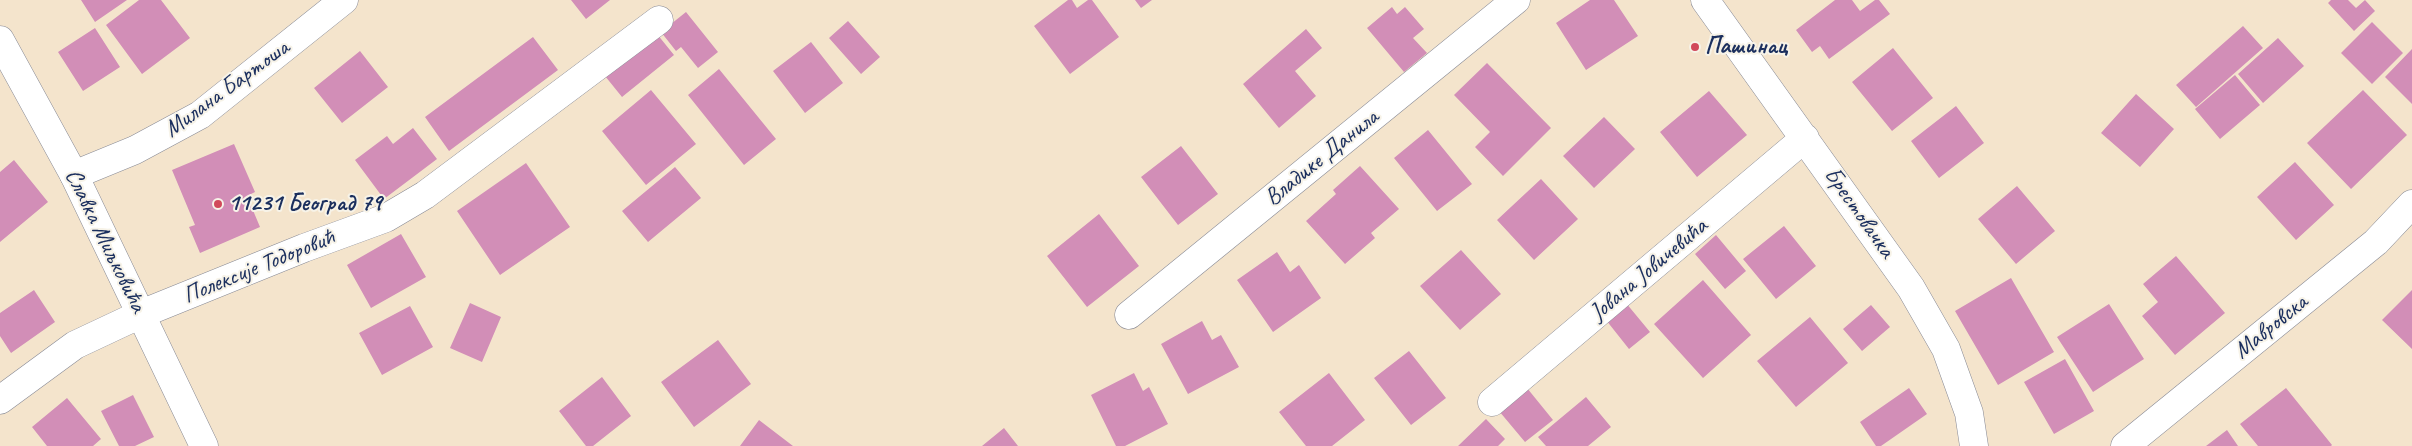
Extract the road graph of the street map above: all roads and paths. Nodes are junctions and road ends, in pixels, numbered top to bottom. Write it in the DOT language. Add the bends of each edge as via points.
graph roads {
  1 [pos="344,0"];
  2 [pos="1516,0"];
  3 [pos="1705,0"];
  4 [pos="660,20"];
  5 [pos="0,40"];
  6 [pos="1806,138"];
  7 [pos="74,175"];
  8 [pos="2412,204"];
  9 [pos="141,314"];
  10 [pos="1129,315"];
  11 [pos="0,400"];
  12 [pos="1492,402"];
  13 [pos="204,446"];
  14 [pos="1974,446"];
  15 [pos="2125,446"];
  1 -- 7 [label="street, Милана Бартоша" via="200,115 135,150"];
  2 -- 10 [label="street, Владике Данила"];
  3 -- 6 [label="street, Брестовачка"];
  4 -- 9 [label="street, Полексије Тодоровић" via="425,195 394,213"];
  5 -- 7 [label="street, Славка Миљковића"];
  6 -- 12 [label="street, Јована Јовичевића"];
  6 -- 14 [label="street, Брестовачка" via="1911,288 1946,349 1969,412"];
  7 -- 9 [label="street, Славка Миљковића"];
  8 -- 15 [label="street, Мавровска" via="2376,242"];
  9 -- 11 [label="street, Полексије Тодоровић" via="75,345"];
  9 -- 13 [label="street, Славка Миљковића"];
}
